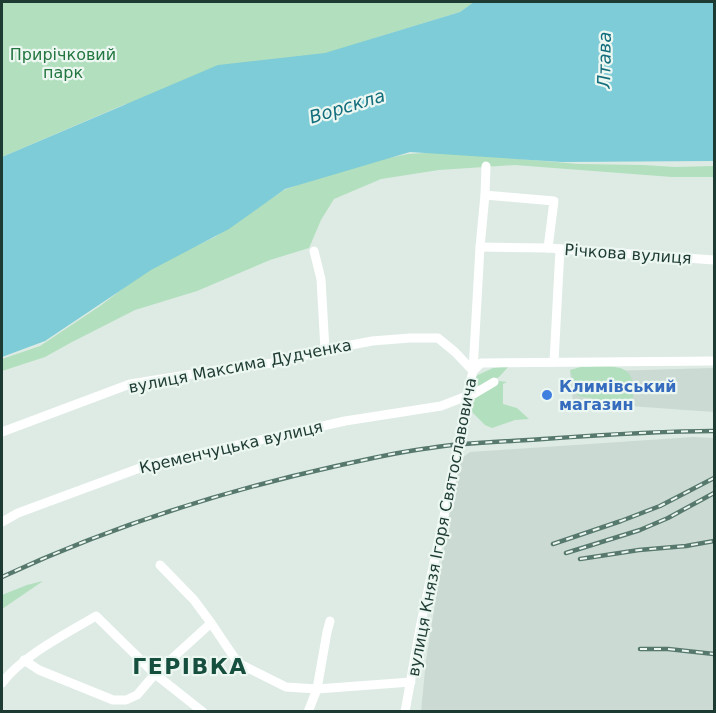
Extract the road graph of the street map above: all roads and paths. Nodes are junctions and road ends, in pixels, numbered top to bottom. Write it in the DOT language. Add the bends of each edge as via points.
graph roads {
  1 [pos="486,166"];
  2 [pos="486,195"];
  3 [pos="480,247"];
  4 [pos="548,248"];
  5 [pos="560,249"];
  6 [pos="314,251"];
  7 [pos="714,260"];
  8 [pos="325,350"];
  9 [pos="714,361"];
  10 [pos="554,362"];
  11 [pos="473,371"];
  12 [pos="494,382"];
  13 [pos="467,397"];
  14 [pos="2,432"];
  15 [pos="2,522"];
  16 [pos="160,566"];
  17 [pos="330,621"];
  18 [pos="212,623"];
  19 [pos="24,660"];
  20 [pos="155,674"];
  21 [pos="411,682"];
  22 [pos="2,683"];
  23 [pos="317,689"];
  24 [pos="203,711"];
  25 [pos="308,711"];
  26 [pos="405,711"];
  1 -- 2 [label="street"];
  2 -- 3 [label="street"];
  2 -- 4 [label="street, Річкова вулиця" via="554,201"];
  3 -- 4 [label="street"];
  3 -- 11 [label="street"];
  4 -- 5 [label="street, Річкова вулиця"];
  5 -- 7 [label="street, Річкова вулиця"];
  5 -- 10 [label="street"];
  6 -- 8 [label="street" via="321,279"];
  8 -- 11 [label="street, вулиця Максима Дудченка" via="372,341 438,338"];
  8 -- 14 [label="street, вулиця Максима Дудченка" via="281,362 130,384"];
  9 -- 10 [label="street, вулиця Князя Ігоря Святославовича"];
  10 -- 11 [label="street, вулиця Князя Ігоря Святославовича" via="481,363"];
  11 -- 13 [label="street, вулиця Князя Ігоря Святославовича"];
  12 -- 13 [label="street, Кременчуцька вулиця"];
  13 -- 15 [label="street, Кременчуцька вулиця" via="441,406 345,421 148,465"];
  13 -- 21 [label="street, вулиця Князя Ігоря Святославовича"];
  16 -- 18 [label="street"];
  17 -- 23 [label="street"];
  18 -- 20 [label="street"];
  18 -- 23 [label="street" via="238,663 286,687"];
  19 -- 20 [label="street" via="113,700 137,695"];
  19 -- 20 [label="street" via="96,616"];
  19 -- 22 [label="street"];
  20 -- 24 [label="street"];
  21 -- 23 [label="street"];
  21 -- 26 [label="street, вулиця Князя Ігоря Святославовича"];
  23 -- 25 [label="street"];
}
